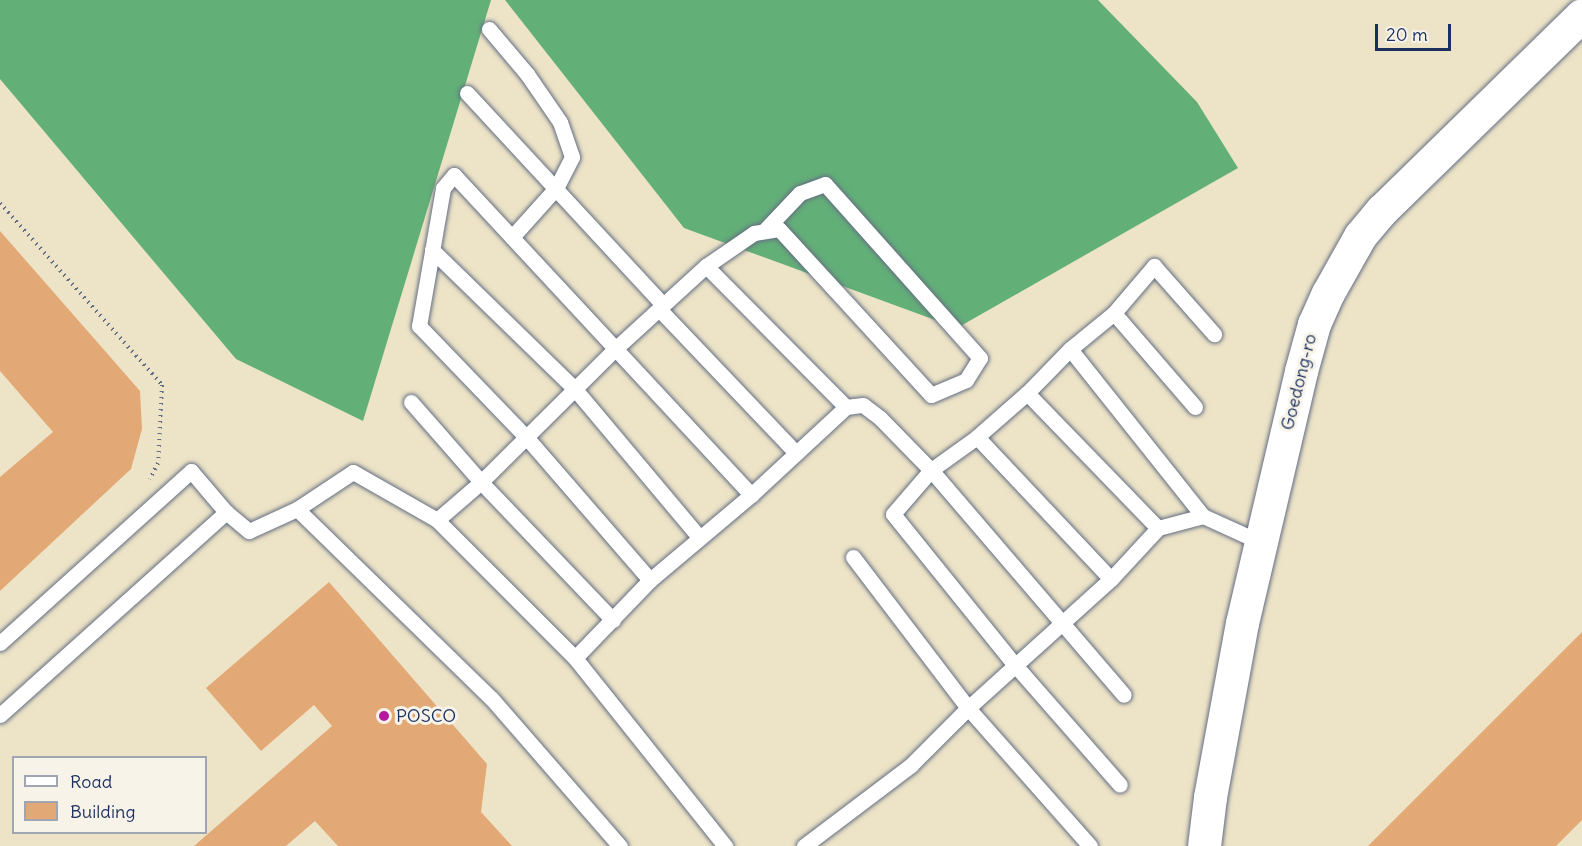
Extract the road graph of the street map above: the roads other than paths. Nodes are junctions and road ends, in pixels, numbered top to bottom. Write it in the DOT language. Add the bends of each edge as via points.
graph roads {
  1 [pos="1582,15"];
  2 [pos="489,29"];
  3 [pos="467,93"];
  4 [pos="556,188"];
  5 [pos="764,231"];
  6 [pos="512,237"];
  7 [pos="432,250"];
  8 [pos="706,266"];
  9 [pos="661,307"];
  10 [pos="1114,313"];
  11 [pos="1215,334"];
  12 [pos="615,349"];
  13 [pos="1070,349"];
  14 [pos="574,388"];
  15 [pos="1027,393"];
  16 [pos="411,402"];
  17 [pos="1195,406"];
  18 [pos="846,407"];
  19 [pos="526,437"];
  20 [pos="977,437"];
  21 [pos="796,453"];
  22 [pos="931,470"];
  23 [pos="481,482"];
  24 [pos="751,495"];
  25 [pos="297,509"];
  26 [pos="226,512"];
  27 [pos="1203,516"];
  28 [pos="437,520"];
  29 [pos="1158,528"];
  30 [pos="699,537"];
  31 [pos="1260,542"];
  32 [pos="853,557"];
  33 [pos="1111,579"];
  34 [pos="650,580"];
  35 [pos="613,620"];
  36 [pos="1063,621"];
  37 [pos="0,643"];
  38 [pos="576,658"];
  39 [pos="1015,665"];
  40 [pos="1124,695"];
  41 [pos="968,708"];
  42 [pos="0,715"];
  43 [pos="1120,785"];
  44 [pos="621,846"];
  45 [pos="725,846"];
  46 [pos="804,846"];
  47 [pos="1090,846"];
  48 [pos="1204,846"];
  1 -- 31 [label="street, Goedong-ro" via="1382,210 1343,263 1314,324"];
  2 -- 4 [label="lane" via="560,122 572,157"];
  3 -- 4 [label="lane"];
  4 -- 6 [label="lane"];
  4 -- 9 [label="lane"];
  5 -- 5 [label="lane" via="779,229 931,395 966,380 980,358 825,184 800,193"];
  5 -- 8 [label="lane" via="754,233"];
  6 -- 7 [label="lane" via="454,175 443,188"];
  6 -- 12 [label="lane"];
  7 -- 14 [label="lane"];
  7 -- 19 [label="lane" via="419,326"];
  8 -- 9 [label="lane"];
  8 -- 18 [label="lane"];
  9 -- 12 [label="lane"];
  9 -- 21 [label="lane"];
  10 -- 11 [label="lane" via="1154,266"];
  10 -- 13 [label="lane"];
  10 -- 17 [label="lane"];
  12 -- 14 [label="lane"];
  12 -- 24 [label="lane"];
  13 -- 15 [label="lane"];
  13 -- 27 [label="lane"];
  14 -- 19 [label="lane"];
  14 -- 30 [label="lane"];
  15 -- 20 [label="lane"];
  15 -- 29 [label="lane"];
  16 -- 23 [label="lane"];
  18 -- 21 [label="lane"];
  18 -- 22 [label="lane" via="863,405"];
  19 -- 23 [label="lane"];
  19 -- 34 [label="lane"];
  20 -- 22 [label="lane"];
  20 -- 33 [label="lane"];
  21 -- 24 [label="lane"];
  22 -- 36 [label="lane"];
  22 -- 39 [label="lane" via="893,514"];
  23 -- 28 [label="lane"];
  23 -- 35 [label="lane"];
  24 -- 30 [label="lane"];
  25 -- 26 [label="lane" via="249,531"];
  25 -- 28 [label="lane" via="353,472"];
  25 -- 44 [label="lane" via="492,699"];
  26 -- 37 [label="lane" via="191,471"];
  26 -- 42 [label="lane"];
  27 -- 29 [label="lane"];
  27 -- 31 [label="lane"];
  28 -- 38 [label="lane"];
  29 -- 33 [label="lane"];
  30 -- 34 [label="lane"];
  31 -- 48 [label="street, Goedong-ro" via="1229,686"];
  32 -- 41 [label="lane"];
  33 -- 36 [label="lane"];
  34 -- 35 [label="lane"];
  35 -- 38 [label="lane"];
  36 -- 39 [label="lane"];
  36 -- 40 [label="lane"];
  38 -- 45 [label="lane"];
  39 -- 41 [label="lane"];
  39 -- 43 [label="lane"];
  41 -- 46 [label="lane" via="911,765"];
  41 -- 47 [label="lane"];
}
